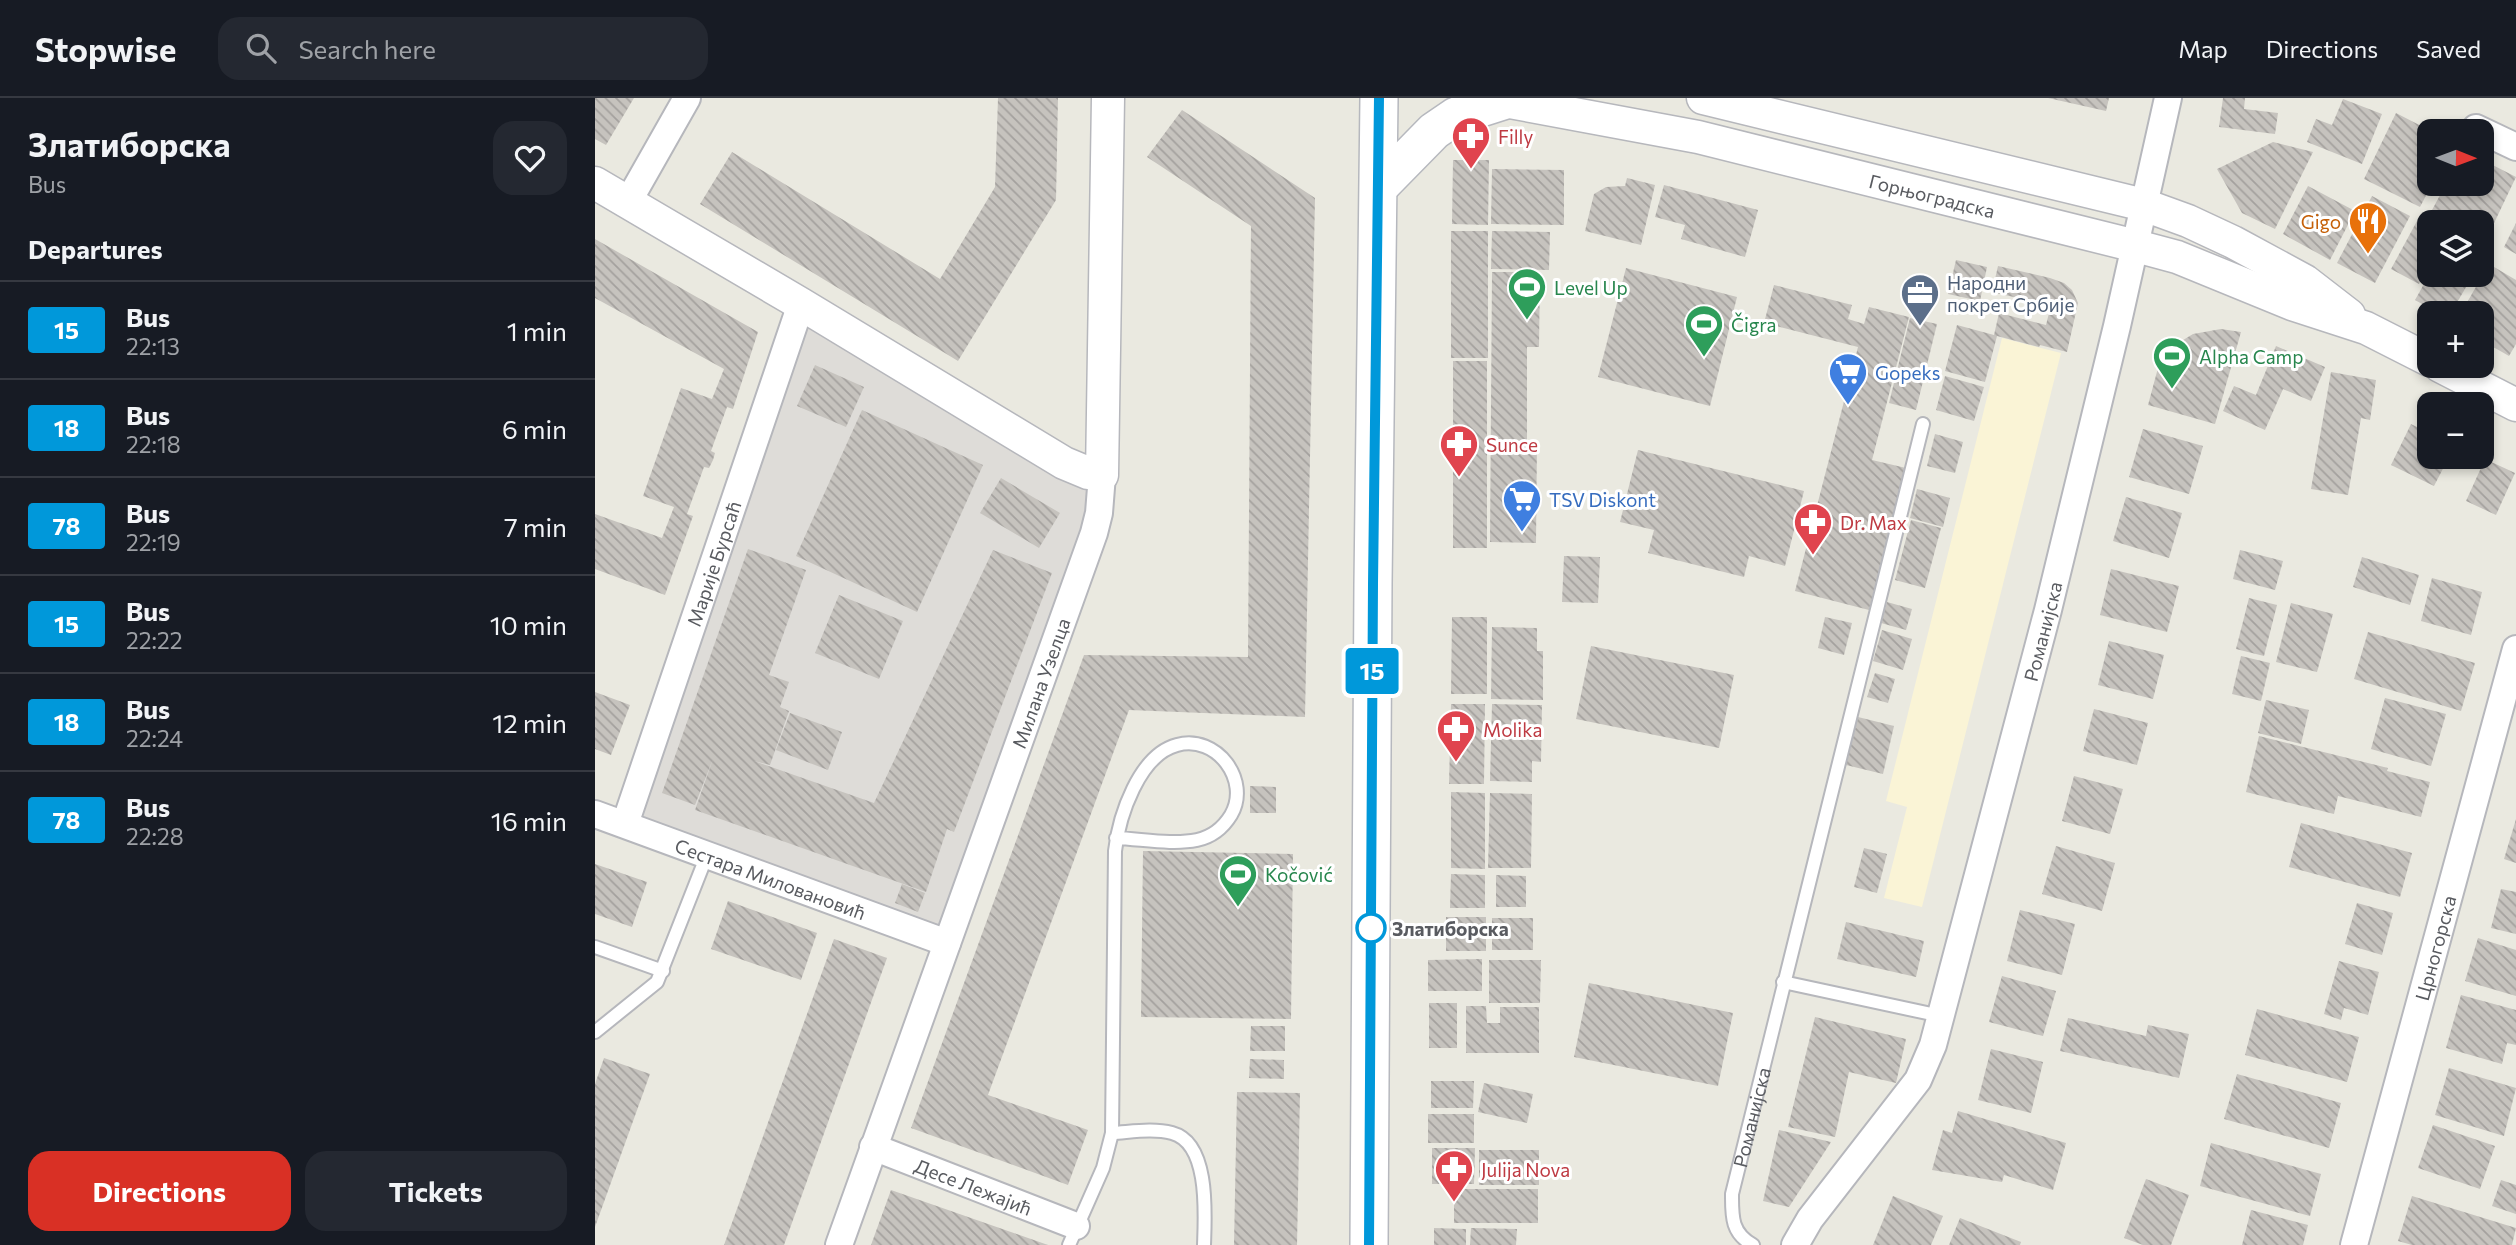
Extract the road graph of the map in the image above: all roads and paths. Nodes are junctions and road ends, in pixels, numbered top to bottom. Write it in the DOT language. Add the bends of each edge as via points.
graph roads {
  1 [pos="687,98"];
  2 [pos="1108,98"];
  3 [pos="1380,98"];
  4 [pos="1703,98"];
  5 [pos="2168,98"];
  6 [pos="1495,99"];
  7 [pos="2494,137"];
  8 [pos="2516,147"];
  9 [pos="595,183"];
  10 [pos="1380,186"];
  11 [pos="628,202"];
  12 [pos="2144,205"];
  13 [pos="2136,246"];
  14 [pos="801,304"];
  15 [pos="2366,328"];
  16 [pos="2417,354"];
  17 [pos="2463,378"];
  18 [pos="2516,405"];
  19 [pos="1923,424"];
  20 [pos="1102,475"];
  21 [pos="2516,649"];
  22 [pos="595,814"];
  23 [pos="625,824"];
  24 [pos="1116,838"];
  25 [pos="708,855"];
  26 [pos="947,943"];
  27 [pos="595,947"];
  28 [pos="663,971"];
  29 [pos="1783,982"];
  30 [pos="1941,1016"];
  31 [pos="595,1032"];
  32 [pos="1112,1133"];
  33 [pos="873,1147"];
  34 [pos="1072,1235"];
  35 [pos="839,1245"];
  36 [pos="1204,1245"];
  37 [pos="1369,1245"];
  38 [pos="1753,1245"];
  39 [pos="1795,1245"];
  40 [pos="2354,1245"];
  1 -- 11 [label="street"];
  2 -- 20 [label="street, Милана Узелца"];
  3 -- 10 [label="main road"];
  4 -- 12 [label="street, Горњоградска"];
  5 -- 12 [label="street, Романијска"];
  6 -- 10 [label="main road" via="1434,131"];
  6 -- 13 [label="street, Горњоградска" via="1698,137"];
  7 -- 8 [label="street"];
  9 -- 11 [label="street"];
  10 -- 37 [label="main road"];
  11 -- 14 [label="street"];
  12 -- 13 [label="street, Романијска"];
  12 -- 15 [label="street, Горњоградска" via="2233,242 2305,281"];
  13 -- 15 [label="street, Горњоградска"];
  13 -- 30 [label="street, Романијска" via="2048,610"];
  14 -- 20 [label="street" via="1064,463"];
  14 -- 23 [label="street, Марије Бурсаћ"];
  15 -- 16 [label="street, Горњоградска"];
  17 -- 18 [label="street"];
  19 -- 29 [label="lane, Романијска"];
  20 -- 26 [label="street, Милана Узелца" via="1094,533"];
  21 -- 40 [label="street, Црногорска"];
  22 -- 23 [label="street, Сестара Миловановић"];
  23 -- 25 [label="street, Сестара Миловановић"];
  24 -- 24 [label="lane" via="1130,796 1163,751 1195,743 1212,749 1234,774 1235,808 1213,834 1196,840"];
  24 -- 32 [label="lane"];
  25 -- 26 [label="street, Сестара Миловановић"];
  25 -- 28 [label="lane"];
  26 -- 33 [label="street, Милана Узелца"];
  27 -- 28 [label="lane"];
  28 -- 31 [label="lane" via="649,990"];
  29 -- 30 [label="lane"];
  29 -- 38 [label="lane, Романијска" via="1732,1194 1736,1229"];
  30 -- 39 [label="street, Романијска" via="1918,1080 1810,1219"];
  32 -- 34 [label="lane" via="1103,1168"];
  32 -- 36 [label="lane" via="1164,1132 1187,1142 1204,1186"];
  33 -- 34 [label="street, Десе Лежајић"];
  33 -- 35 [label="street, Милана Узелца"];
}
